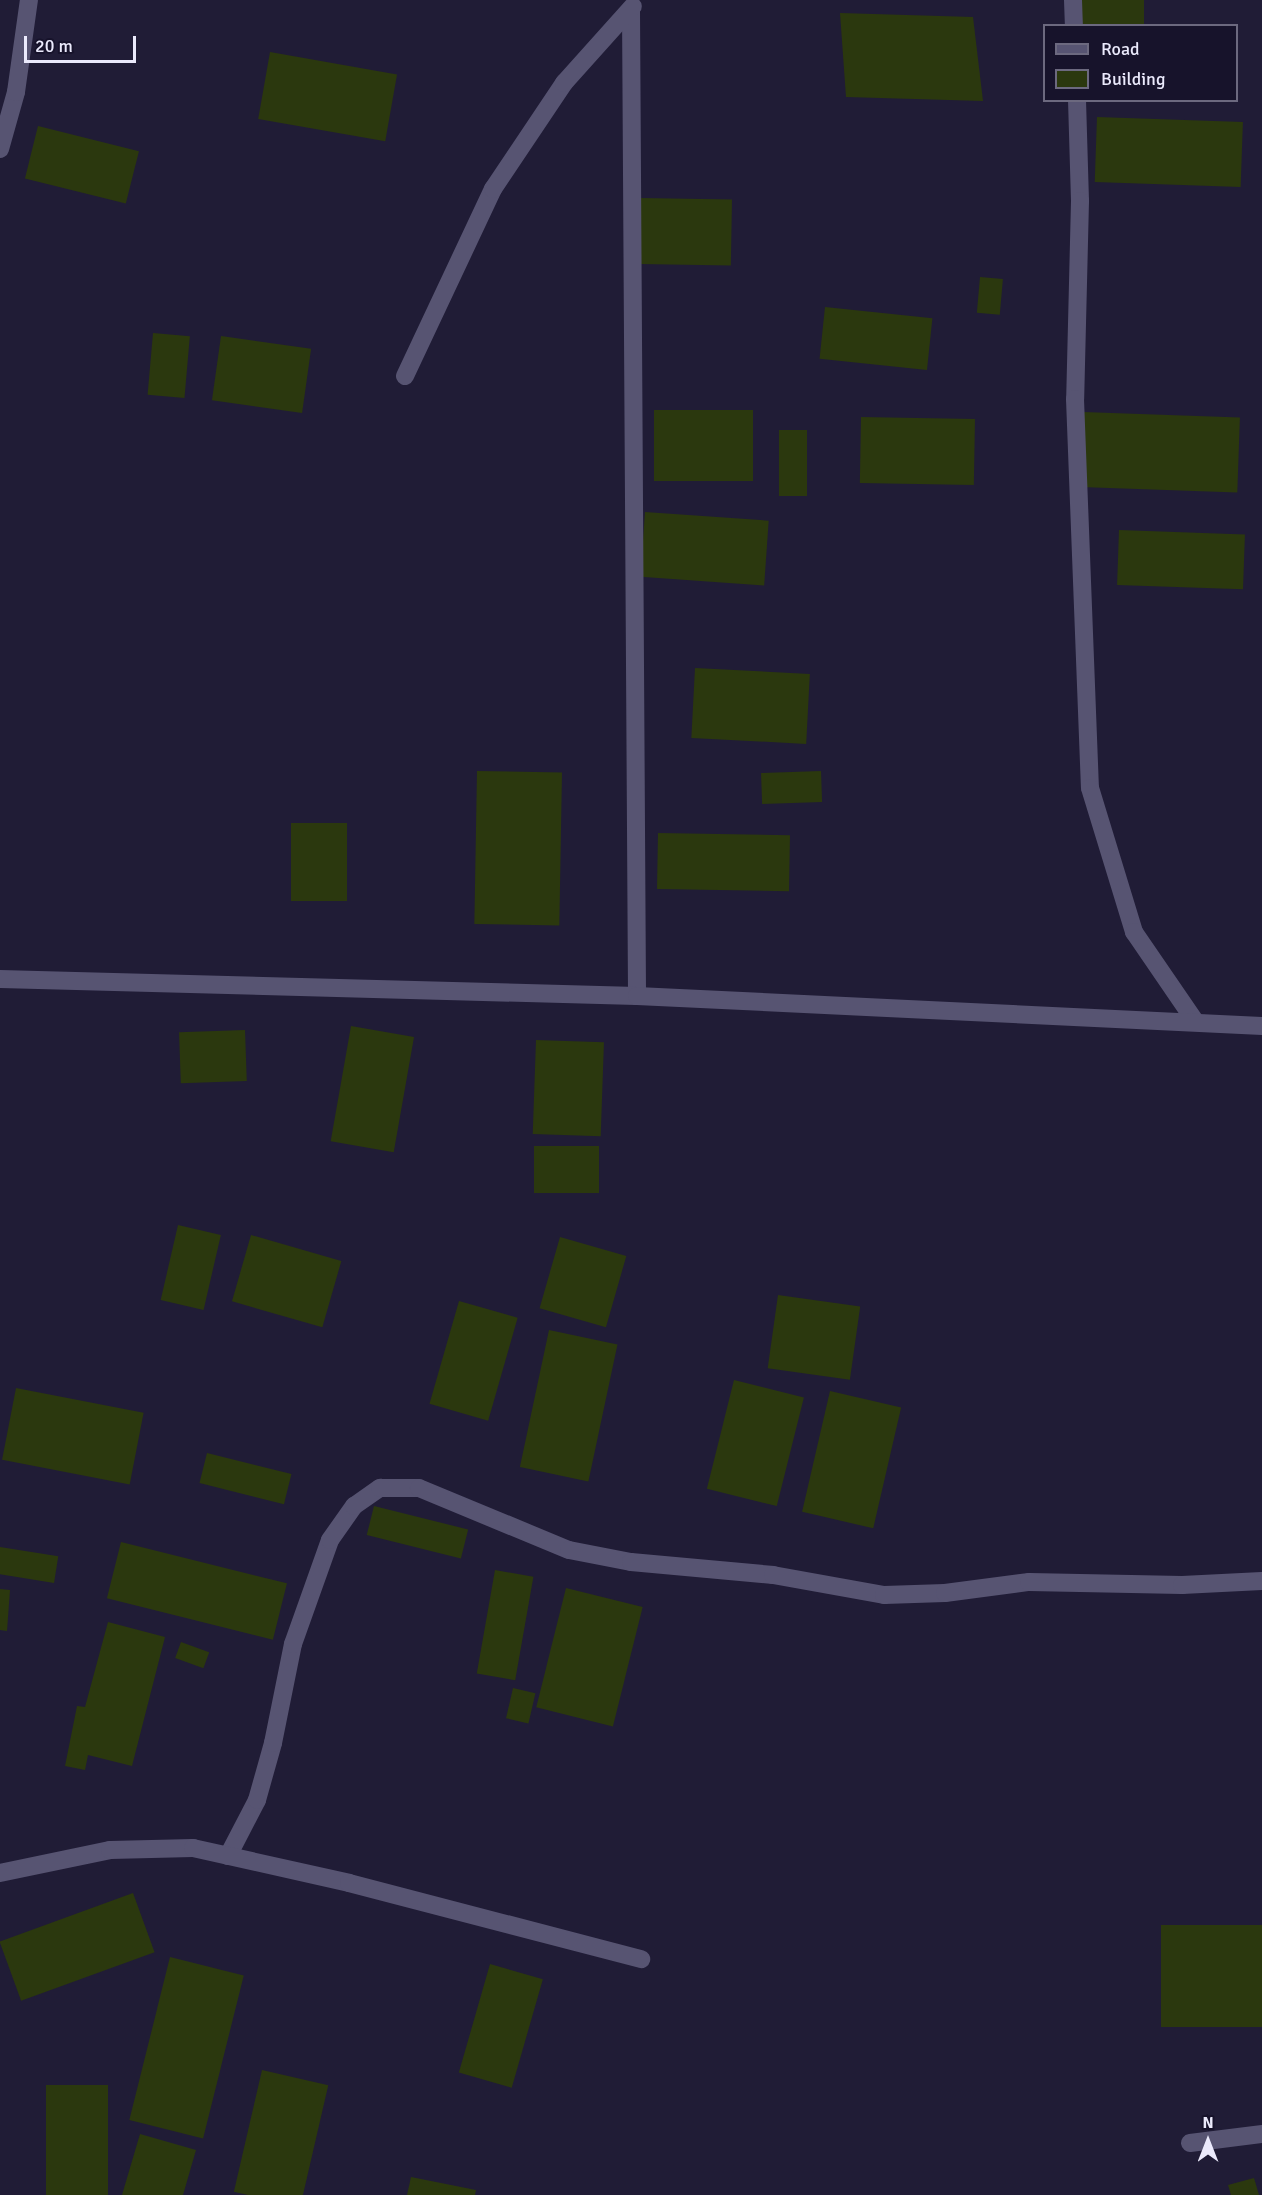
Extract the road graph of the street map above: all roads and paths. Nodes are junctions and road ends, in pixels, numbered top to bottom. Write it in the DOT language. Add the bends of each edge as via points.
graph roads {
  1 [pos="29,0"];
  2 [pos="1073,0"];
  3 [pos="634,5"];
  4 [pos="1074,24"];
  5 [pos="1077,102"];
  6 [pos="0,149"];
  7 [pos="405,376"];
  8 [pos="0,979"];
  9 [pos="637,996"];
  10 [pos="1195,1021"];
  11 [pos="1262,1026"];
  12 [pos="1262,1581"];
  13 [pos="228,1856"];
  14 [pos="0,1873"];
  15 [pos="641,1959"];
  16 [pos="1262,2134"];
  17 [pos="1190,2143"];
  1 -- 6 [label="street" via="15,92"];
  2 -- 4 [label="street"];
  3 -- 7 [label="street" via="564,83 493,189"];
  3 -- 9 [label="street"];
  5 -- 10 [label="street" via="1080,201 1075,399 1090,788 1134,932"];
  8 -- 9 [label="street"];
  9 -- 10 [label="street"];
  10 -- 11 [label="street"];
  12 -- 13 [label="street" via="1182,1585 1029,1582 945,1593 884,1594 773,1575 631,1562 569,1550 419,1488 380,1488 354,1506 330,1540 293,1644 257,1800"];
  13 -- 14 [label="street" via="160,1846 110,1850"];
  13 -- 15 [label="street"];
  16 -- 17 [label="street"];
}
